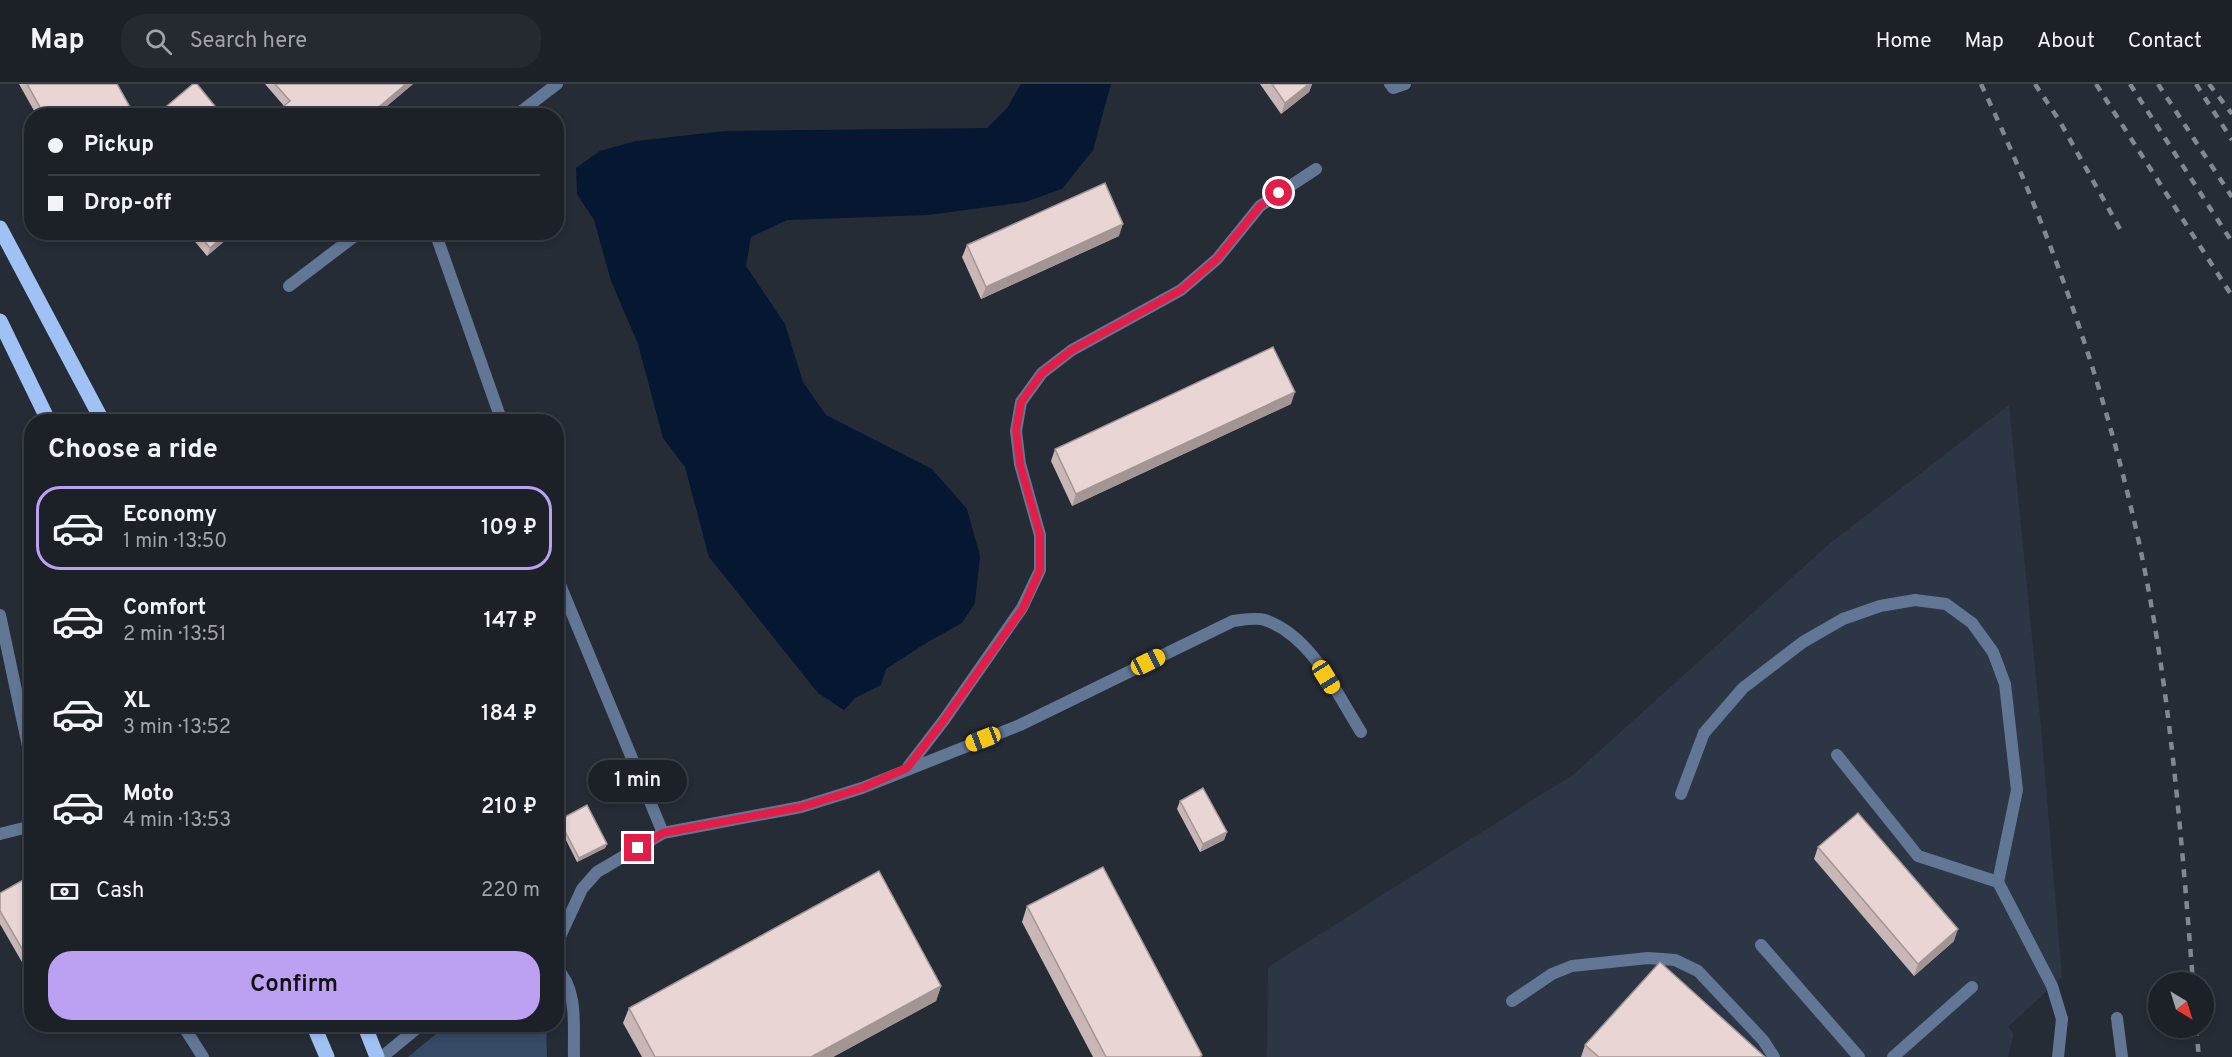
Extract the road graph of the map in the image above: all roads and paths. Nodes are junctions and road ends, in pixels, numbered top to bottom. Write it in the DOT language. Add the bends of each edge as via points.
graph roads {
  1 [pos="557,84"];
  2 [pos="1390,84"];
  3 [pos="1406,84"];
  4 [pos="526,108"];
  5 [pos="1316,169"];
  6 [pos="0,228"];
  7 [pos="349,240"];
  8 [pos="438,240"];
  9 [pos="289,285"];
  10 [pos="0,321"];
  11 [pos="46,414"];
  12 [pos="99,414"];
  13 [pos="499,414"];
  14 [pos="564,593"];
  15 [pos="0,615"];
  16 [pos="24,728"];
  17 [pos="1361,732"];
  18 [pos="1837,755"];
  19 [pos="907,768"];
  20 [pos="1682,794"];
  21 [pos="24,828"];
  22 [pos="663,833"];
  23 [pos="0,834"];
  24 [pos="1998,882"];
  25 [pos="564,928"];
  26 [pos="1761,945"];
  27 [pos="564,975"];
  28 [pos="1972,987"];
  29 [pos="1512,1001"];
  30 [pos="2117,1018"];
  31 [pos="187,1032"];
  32 [pos="316,1032"];
  33 [pos="368,1032"];
  34 [pos="412,1032"];
  35 [pos="203,1057"];
  36 [pos="327,1057"];
  37 [pos="380,1057"];
  38 [pos="574,1057"];
  39 [pos="1774,1057"];
  40 [pos="1859,1057"];
  41 [pos="1893,1057"];
  42 [pos="2058,1057"];
  43 [pos="2122,1057"];
  1 -- 4 [label="street"];
  2 -- 3 [label="street" via="1393,88"];
  5 -- 19 [label="street" via="1260,206 1217,259 1181,290 1072,350 1042,373 1021,402 1016,430 1020,464 1040,535 1040,570 1023,608"];
  6 -- 12 [label="main road"];
  7 -- 9 [label="street"];
  8 -- 13 [label="street"];
  10 -- 11 [label="main road"];
  14 -- 22 [label="street"];
  15 -- 16 [label="street"];
  17 -- 19 [label="street" via="1314,658 1290,631 1263,619 1233,621 1020,724"];
  18 -- 24 [label="street" via="1918,856"];
  19 -- 22 [label="street" via="862,788 801,807"];
  20 -- 24 [label="street" via="1704,733 1743,688 1803,642 1843,619 1880,606 1915,600 1946,604 1972,622 1993,652 2005,684 2018,790"];
  21 -- 23 [label="street"];
  22 -- 25 [label="street" via="597,872 582,889"];
  24 -- 42 [label="street" via="2052,986 2062,1019"];
  26 -- 40 [label="street"];
  27 -- 38 [label="street" via="571,993"];
  28 -- 41 [label="street"];
  29 -- 39 [label="street" via="1551,974 1572,966 1648,958 1675,960 1698,971 1763,1040"];
  30 -- 43 [label="street"];
  31 -- 35 [label="street"];
  32 -- 36 [label="main road"];
  33 -- 37 [label="main road"];
  34 -- 37 [label="street"];
}
